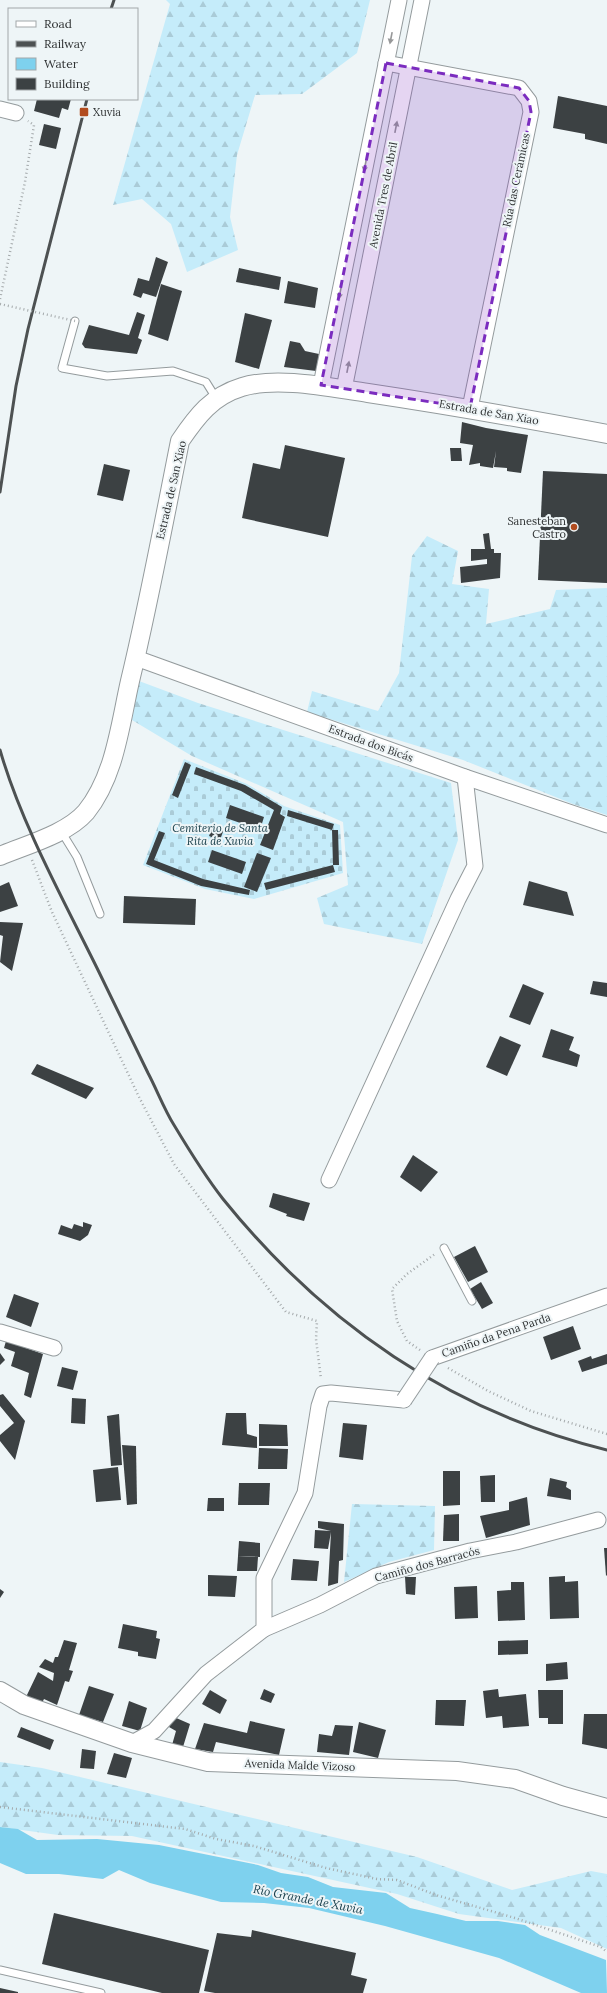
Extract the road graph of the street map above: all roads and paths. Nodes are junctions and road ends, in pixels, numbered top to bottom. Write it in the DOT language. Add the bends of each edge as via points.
graph roads {
  1 [pos="399,0"];
  2 [pos="422,0"];
  3 [pos="386,62"];
  4 [pos="409,66"];
  5 [pos="0,109"];
  6 [pos="16,113"];
  7 [pos="0,300"];
  8 [pos="0,304"];
  9 [pos="75,321"];
  10 [pos="321,385"];
  11 [pos="344,389"];
  12 [pos="216,398"];
  13 [pos="470,408"];
  14 [pos="607,434"];
  15 [pos="136,658"];
  16 [pos="465,777"];
  17 [pos="607,825"];
  18 [pos="61,831"];
  19 [pos="26,845"];
  20 [pos="0,856"];
  21 [pos="100,914"];
  22 [pos="329,1180"];
  23 [pos="444,1248"];
  24 [pos="607,1296"];
  25 [pos="472,1300"];
  26 [pos="0,1332"];
  27 [pos="54,1348"];
  28 [pos="432,1358"];
  29 [pos="323,1394"];
  30 [pos="607,1434"];
  31 [pos="598,1520"];
  32 [pos="264,1630"];
  33 [pos="0,1691"];
  34 [pos="132,1743"];
  35 [pos="0,1807"];
  36 [pos="607,1808"];
  37 [pos="607,1952"];
  38 [pos="0,1970"];
  39 [pos="101,1993"];
  1 -- 3 [label="street, Avenida Tres de Abril, one-way"];
  2 -- 4 [label="street, Avenida Tres de Abril"];
  3 -- 4 [label="street, Rúa das Cerámicas"];
  3 -- 10 [label="street, Avenida Tres de Abril, one-way"];
  11 -- 4 [label="street, Avenida Tres de Abril, one-way"];
  4 -- 13 [label="street, Rúa das Cerámicas" via="519,88 529,101 530,112"];
  5 -- 6 [label="street"];
  6 -- 7 [label="path" via="34,125 25,182"];
  8 -- 9 [label="path, bridge"];
  9 -- 12 [label="lane" via="62,368 107,376 173,371 206,382"];
  10 -- 11 [label="street, Estrada de San Xiao"];
  10 -- 12 [label="street, Estrada de San Xiao" via="269,383 243,386"];
  11 -- 13 [label="street, Estrada de San Xiao"];
  12 -- 15 [label="street, Estrada de San Xiao" via="197,417 180,441"];
  13 -- 14 [label="street, Estrada de San Xiao"];
  15 -- 16 [label="street, Estrada dos Bicás"];
  15 -- 18 [label="street, Estrada de San Xiao" via="112,760 101,790 85,813"];
  16 -- 17 [label="street, Estrada dos Bicás"];
  16 -- 22 [label="street" via="476,866 458,899"];
  18 -- 19 [label="street, Estrada de San Xiao"];
  18 -- 21 [label="lane" via="77,857"];
  19 -- 20 [label="street, Estrada de San Xiao"];
  19 -- 29 [label="path" via="52,912 139,1097 174,1164 286,1312 316,1322"];
  23 -- 25 [label="lane"];
  23 -- 28 [label="path" via="407,1274 392,1289 397,1321 407,1341"];
  24 -- 28 [label="street, Camiño da Pena Parda"];
  26 -- 27 [label="street"];
  28 -- 29 [label="street, Camiño da Pena Parda, bridge" via="404,1400"];
  28 -- 30 [label="path" via="488,1391 531,1411"];
  29 -- 32 [label="street" via="304,1493 264,1578"];
  31 -- 32 [label="street, Camiño dos Barracós" via="376,1576"];
  32 -- 34 [label="street" via="206,1674 154,1731"];
  33 -- 34 [label="street, Avenida Malde Vizoso" via="24,1705"];
  34 -- 36 [label="street, Avenida Malde Vizoso" via="208,1762 458,1771 515,1779"];
  35 -- 37 [label="path" via="185,1829 216,1839 254,1846 326,1868 377,1879 397,1880 436,1895 600,1947"];
  38 -- 39 [label="lane"];
}
